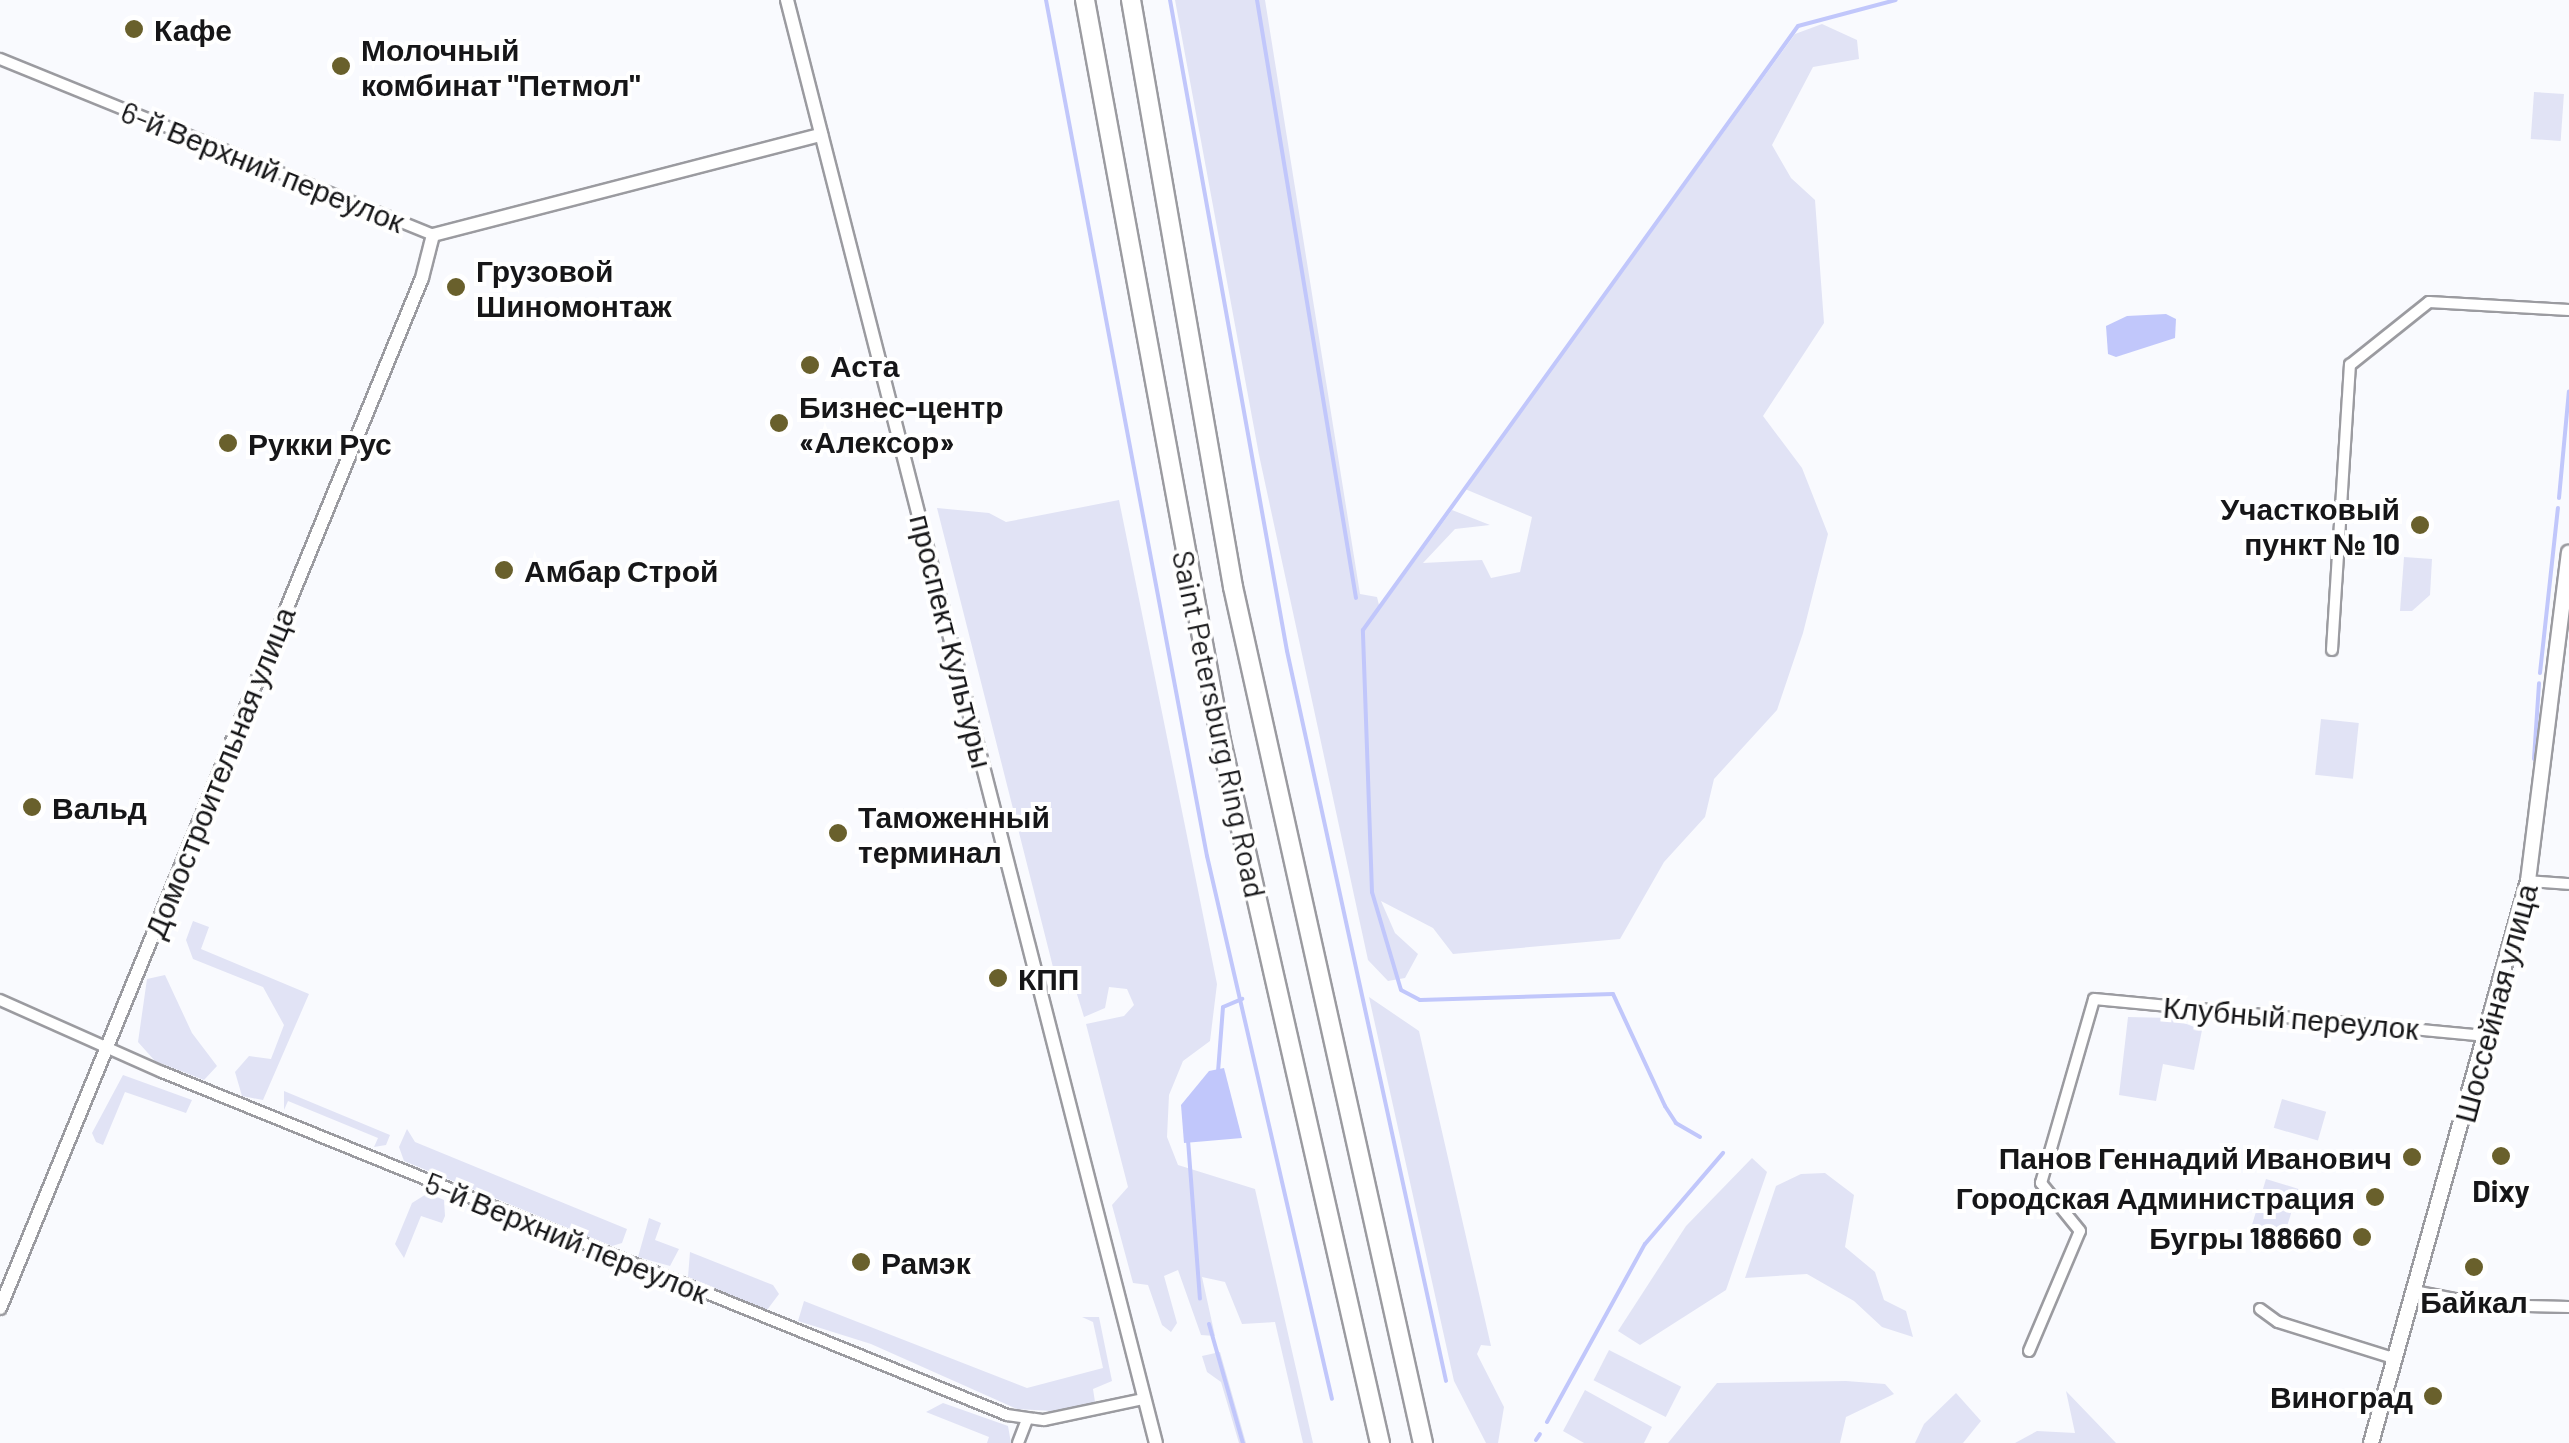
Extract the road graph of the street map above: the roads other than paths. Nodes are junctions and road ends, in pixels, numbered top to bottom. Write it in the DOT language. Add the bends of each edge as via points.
graph roads {
  1 [pos="786,0"];
  2 [pos="1085,0"];
  3 [pos="1131,0"];
  4 [pos="0,59"];
  5 [pos="821,135"];
  6 [pos="433,236"];
  7 [pos="2569,310"];
  8 [pos="2569,553"];
  9 [pos="2332,650"];
  10 [pos="2528,881"];
  11 [pos="2569,884"];
  12 [pos="0,1000"];
  13 [pos="2487,1036"];
  14 [pos="106,1046"];
  15 [pos="2414,1291"];
  16 [pos="2569,1307"];
  17 [pos="0,1308"];
  18 [pos="2260,1309"];
  19 [pos="2029,1351"];
  20 [pos="2396,1359"];
  21 [pos="1144,1399"];
  22 [pos="1027,1419"];
  23 [pos="1018,1443"];
  24 [pos="1156,1443"];
  25 [pos="1380,1443"];
  26 [pos="1423,1443"];
  27 [pos="2371,1443"];
  1 -- 5 [label="street, проспект Культуры"];
  2 -- 25 [label="highway, Saint Petersburg Ring Road" via="1222,741"];
  3 -- 26 [label="highway, Saint Petersburg Ring Road" via="1233,587"];
  4 -- 6 [label="street, 6-й Верхний переулок"];
  5 -- 6 [label="street, 6-й Верхний переулок"];
  5 -- 21 [label="street, проспект Культуры"];
  6 -- 14 [label="street, Домостроительная улица" via="422,278"];
  7 -- 9 [label="street" via="2428,302 2350,365"];
  8 -- 10 [label="main road, Шоссейная улица"];
  10 -- 11 [label="street"];
  10 -- 13 [label="main road, Шоссейная улица"];
  12 -- 14 [label="street, 5-й Верхний переулок"];
  13 -- 15 [label="main road, Шоссейная улица"];
  13 -- 19 [label="street, Клубный переулок" via="2094,999 2041,1183 2080,1231"];
  14 -- 17 [label="street, Домостроительная улица"];
  14 -- 22 [label="street, 5-й Верхний переулок"];
  15 -- 16 [label="street" via="2485,1305"];
  15 -- 20 [label="main road, Шоссейная улица"];
  18 -- 20 [label="street" via="2278,1322"];
  20 -- 27 [label="main road, Шоссейная улица"];
  21 -- 22 [label="street"];
  21 -- 24 [label="street, проспект Культуры"];
  22 -- 23 [label="street"];
}
